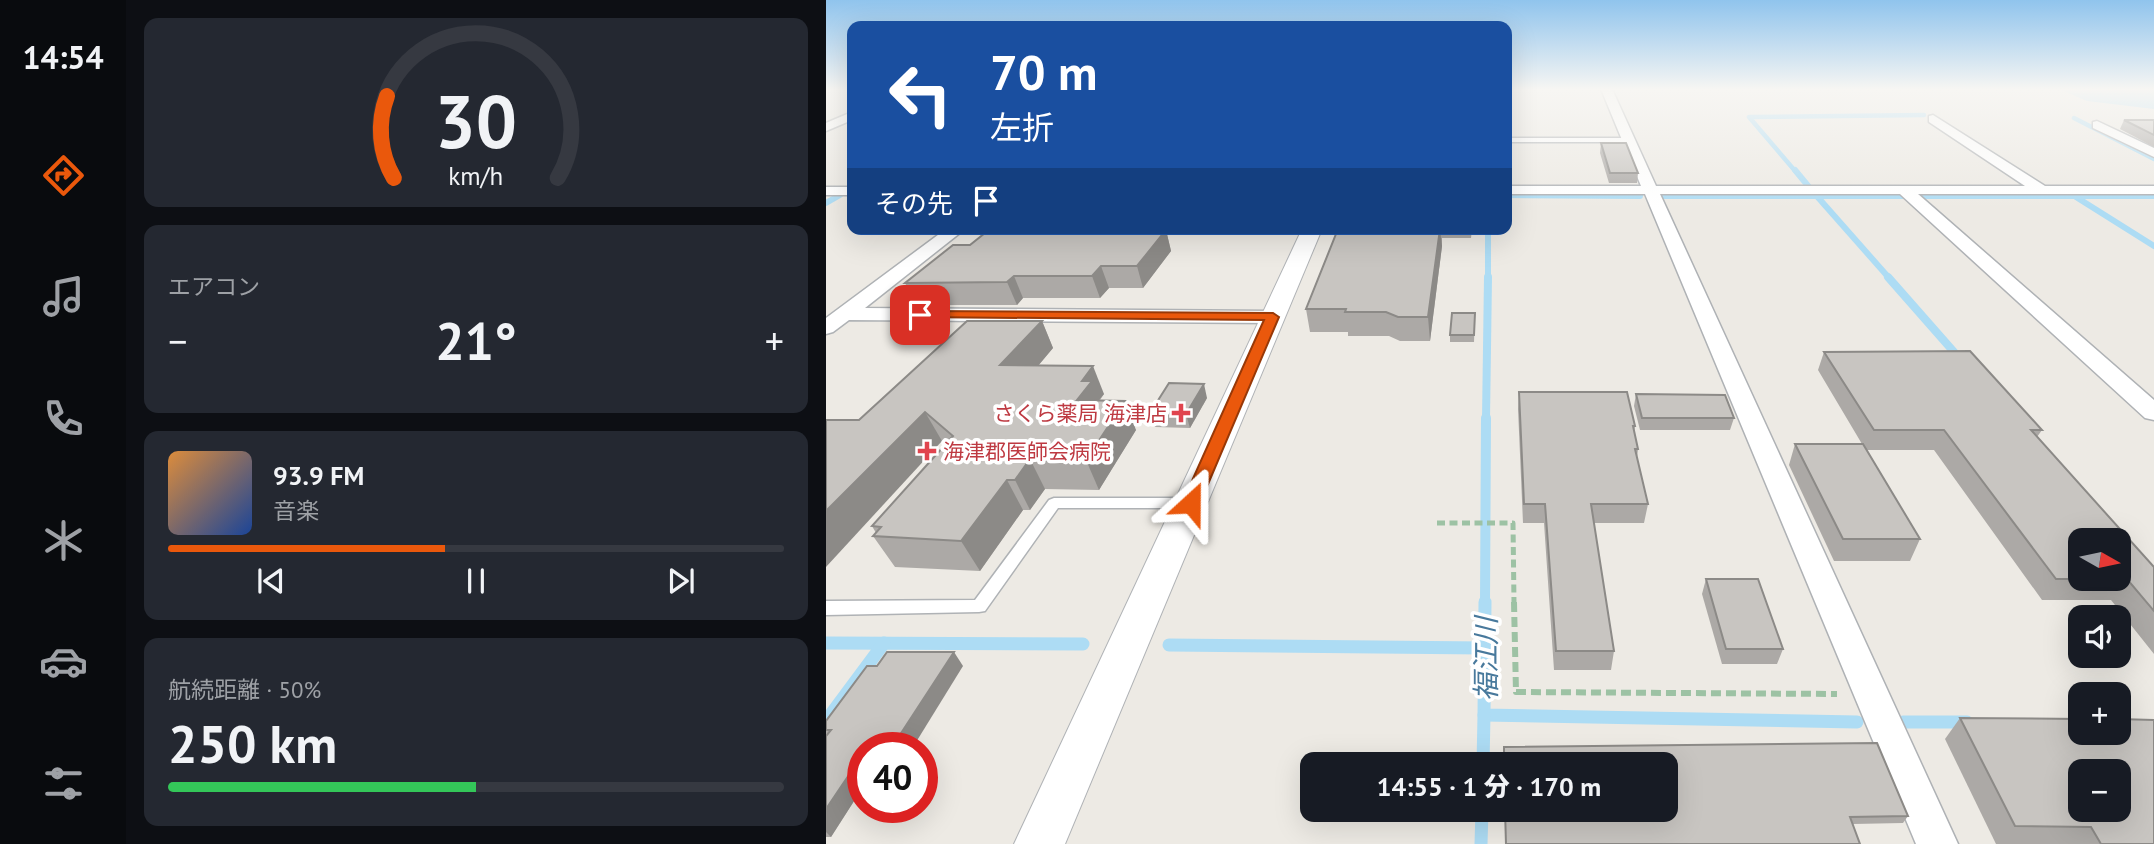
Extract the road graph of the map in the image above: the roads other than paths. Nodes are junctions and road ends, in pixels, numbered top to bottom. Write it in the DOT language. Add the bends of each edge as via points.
graph roads {
  1 [pos="1624,128"];
  2 [pos="1947,128"];
  3 [pos="2104,128"];
  4 [pos="1512,140"];
  5 [pos="1629,140"];
  6 [pos="2154,153"];
  7 [pos="1512,190"];
  8 [pos="1650,190"];
  9 [pos="1904,190"];
  10 [pos="2042,190"];
  11 [pos="2154,190"];
  12 [pos="826,191"];
  13 [pos="847,191"];
  14 [pos="949,235"];
  15 [pos="1309,235"];
  16 [pos="844,314"];
  17 [pos="1273,317"];
  18 [pos="826,328"];
  19 [pos="2154,413"];
  20 [pos="1191,503"];
  21 [pos="826,608"];
  22 [pos="1039,844"];
  23 [pos="1937,844"];
  1 -- 5 [label="street"];
  2 -- 10 [label="street"];
  3 -- 6 [label="street"];
  4 -- 5 [label="lane"];
  5 -- 8 [label="street"];
  7 -- 8 [label="street"];
  8 -- 9 [label="street"];
  8 -- 23 [label="street"];
  9 -- 10 [label="street"];
  9 -- 19 [label="street"];
  10 -- 11 [label="street"];
  12 -- 13 [label="street"];
  14 -- 16 [label="street"];
  15 -- 17 [label="street"];
  16 -- 17 [label="street"];
  16 -- 18 [label="street"];
  17 -- 20 [label="street"];
  20 -- 21 [label="lane" via="1054,503 979,606"];
  20 -- 22 [label="street"];
}
